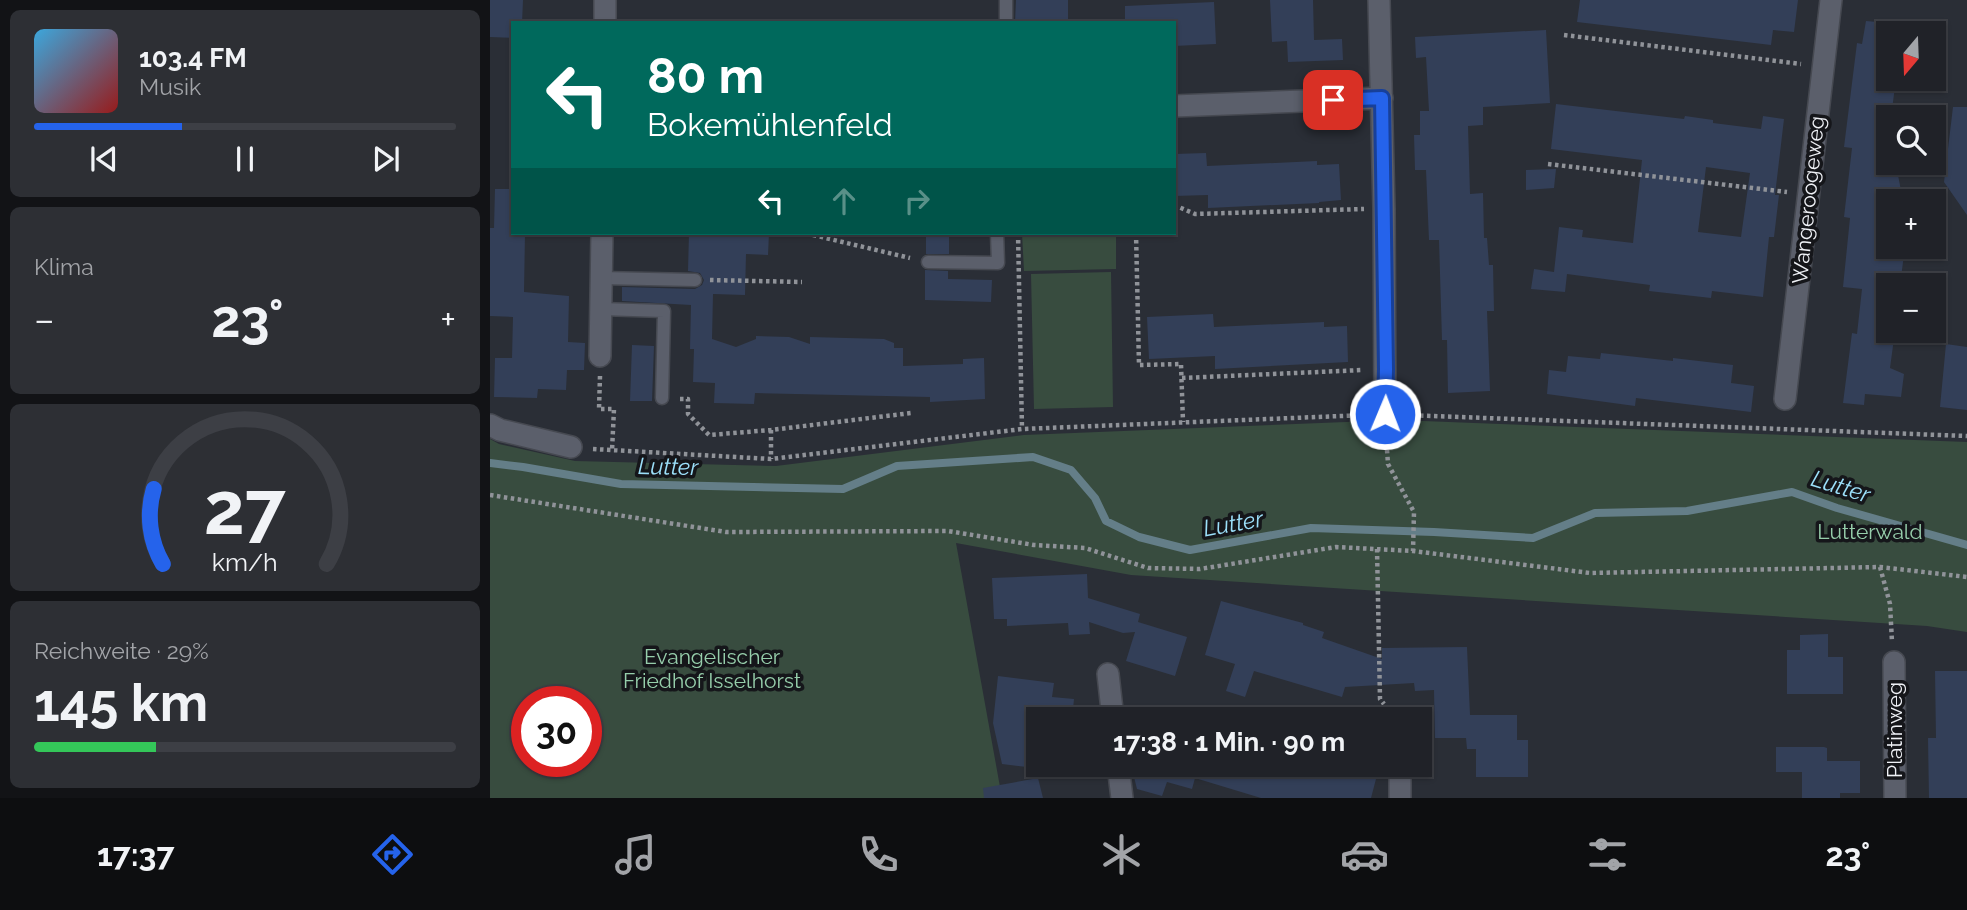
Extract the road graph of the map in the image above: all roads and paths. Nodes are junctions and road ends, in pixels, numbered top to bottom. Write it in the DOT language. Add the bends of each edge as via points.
graph roads {
  1 [pos="605,0"];
  2 [pos="1006,0"];
  3 [pos="1379,0"];
  4 [pos="1831,0"];
  5 [pos="605,21"];
  6 [pos="1006,21"];
  7 [pos="1564,35"];
  8 [pos="1823,66"];
  9 [pos="1382,98"];
  10 [pos="1176,106"];
  11 [pos="1548,164"];
  12 [pos="1808,194"];
  13 [pos="1176,206"];
  14 [pos="1384,209"];
  15 [pos="601,235"];
  16 [pos="813,235"];
  17 [pos="997,235"];
  18 [pos="1018,235"];
  19 [pos="1136,235"];
  20 [pos="928,262"];
  21 [pos="601,278"];
  22 [pos="695,280"];
  23 [pos="802,282"];
  24 [pos="601,309"];
  25 [pos="600,356"];
  26 [pos="1386,369"];
  27 [pos="1182,377"];
  28 [pos="662,398"];
  29 [pos="1786,399"];
  30 [pos="911,413"];
  31 [pos="1385,414"];
  32 [pos="1183,422"];
  33 [pos="490,425"];
  34 [pos="1022,429"];
  35 [pos="771,430"];
  36 [pos="1967,436"];
  37 [pos="571,447"];
  38 [pos="612,451"];
  39 [pos="771,459"];
  40 [pos="490,495"];
  41 [pos="1377,549"];
  42 [pos="1413,551"];
  43 [pos="1880,568"];
  44 [pos="1967,577"];
  45 [pos="1894,662"];
  46 [pos="1108,674"];
  47 [pos="1112,707"];
  48 [pos="1388,707"];
  49 [pos="1119,777"];
  50 [pos="1400,777"];
  51 [pos="1122,798"];
  52 [pos="1400,798"];
  53 [pos="1895,798"];
  1 -- 5 [label="street"];
  2 -- 6 [label="lane"];
  3 -- 9 [label="street"];
  4 -- 8 [label="street, Wangeroogeweg"];
  7 -- 8 [label="path"];
  8 -- 12 [label="street, Wangeroogeweg"];
  9 -- 10 [label="street"];
  9 -- 14 [label="street"];
  11 -- 12 [label="path"];
  12 -- 29 [label="street, Wangeroogeweg"];
  13 -- 14 [label="path" via="1195,215"];
  14 -- 26 [label="street"];
  15 -- 21 [label="street"];
  16 -- 20 [label="path"];
  17 -- 20 [label="lane" via="998,263"];
  18 -- 34 [label="path"];
  19 -- 27 [label="path" via="1139,365 1181,364"];
  21 -- 22 [label="lane"];
  21 -- 24 [label="street"];
  22 -- 23 [label="path"];
  24 -- 25 [label="street"];
  24 -- 28 [label="lane" via="664,311"];
  25 -- 38 [label="path" via="599,409 614,409"];
  26 -- 27 [label="path"];
  26 -- 31 [label="street"];
  27 -- 32 [label="path"];
  28 -- 35 [label="path" via="688,399 688,414 709,435"];
  30 -- 35 [label="path"];
  31 -- 32 [label="path"];
  31 -- 36 [label="path"];
  31 -- 42 [label="path" via="1388,464 1414,512"];
  32 -- 34 [label="path"];
  33 -- 37 [label="street"];
  34 -- 39 [label="path"];
  35 -- 39 [label="path"];
  37 -- 38 [label="path"];
  38 -- 39 [label="path"];
  40 -- 41 [label="path" via="726,533 948,531 1085,548 1148,568 1200,569 1336,547"];
  41 -- 42 [label="path"];
  41 -- 48 [label="path" via="1380,699"];
  42 -- 43 [label="path" via="1590,573"];
  43 -- 44 [label="path"];
  43 -- 45 [label="path" via="1890,604"];
  45 -- 53 [label="street, Platinweg"];
  46 -- 47 [label="street"];
  49 -- 51 [label="street"];
  50 -- 52 [label="street"];
}
